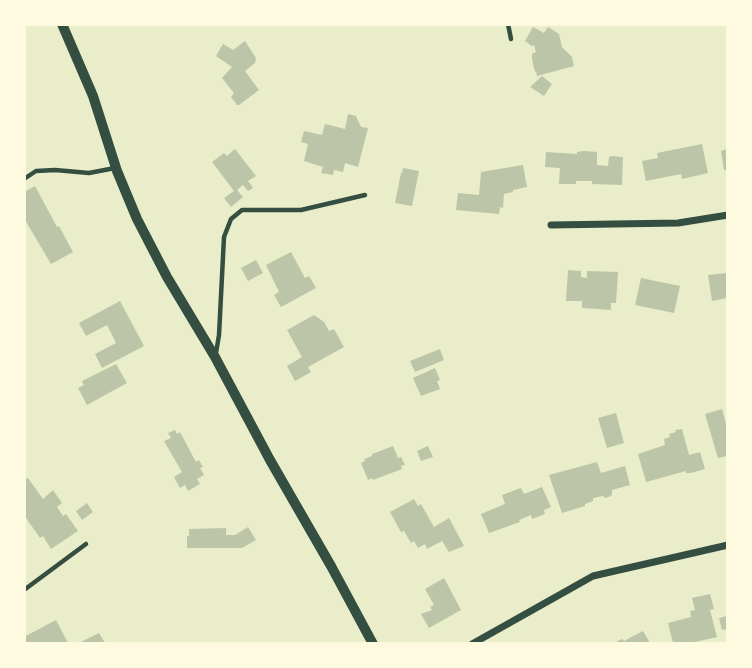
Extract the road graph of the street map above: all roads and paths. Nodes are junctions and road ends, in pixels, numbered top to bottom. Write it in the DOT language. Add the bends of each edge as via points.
graph roads {
  1 [pos="62,24"];
  2 [pos="508,24"];
  3 [pos="511,39"];
  4 [pos="116,168"];
  5 [pos="24,179"];
  6 [pos="365,195"];
  7 [pos="727,215"];
  8 [pos="551,226"];
  9 [pos="215,357"];
  10 [pos="86,544"];
  11 [pos="727,545"];
  12 [pos="24,590"];
  13 [pos="373,643"];
  14 [pos="472,643"];
  1 -- 4 [label="street" via="93,96"];
  2 -- 3 [label="lane"];
  4 -- 5 [label="lane" via="89,173 36,171"];
  4 -- 9 [label="street" via="167,277"];
  6 -- 9 [label="lane" via="301,210 242,209 231,219 224,237"];
  7 -- 8 [label="street" via="678,223"];
  9 -- 13 [label="street"];
  10 -- 12 [label="lane"];
  11 -- 14 [label="street" via="593,576"];
}
